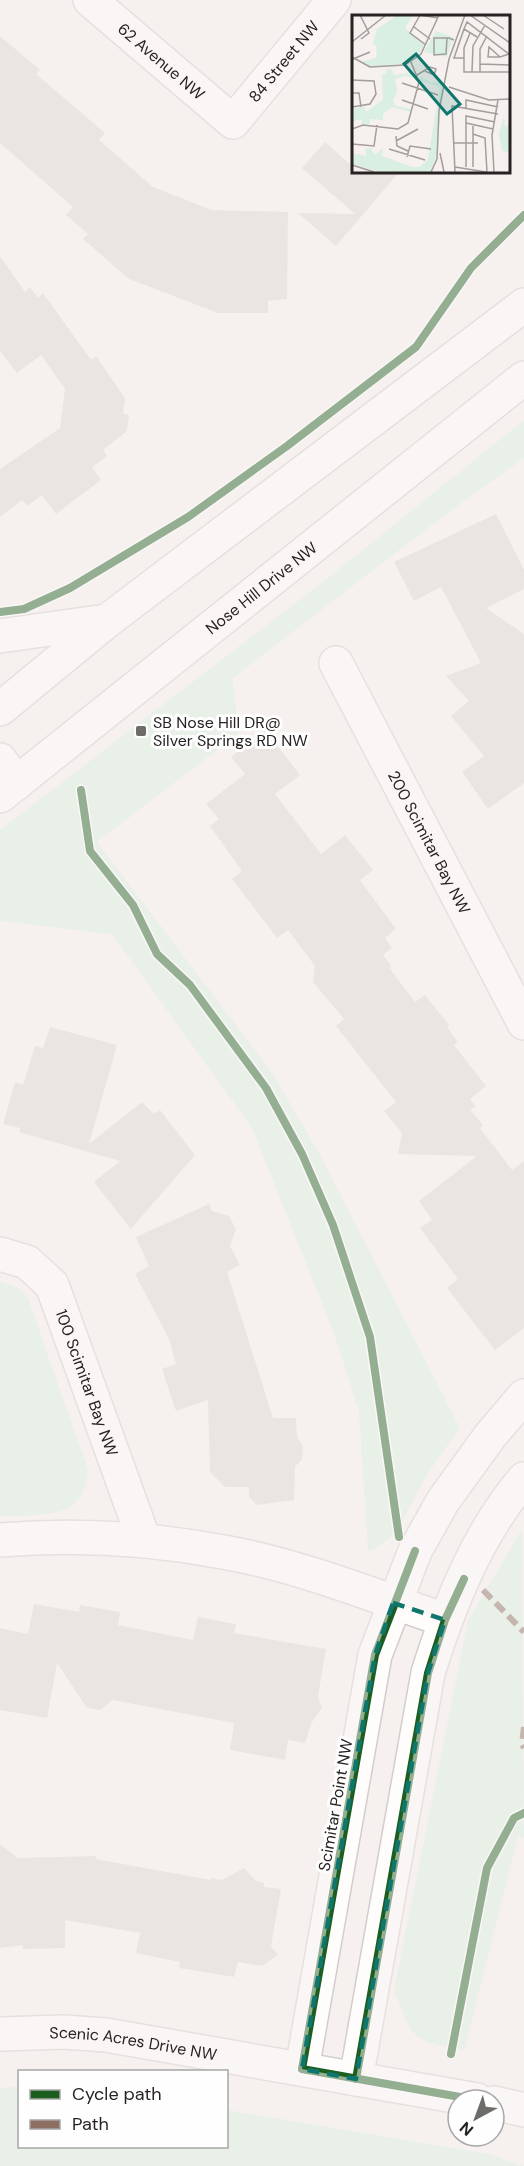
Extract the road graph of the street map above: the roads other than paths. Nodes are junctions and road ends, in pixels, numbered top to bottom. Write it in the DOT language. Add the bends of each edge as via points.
graph roads {
  1 [pos="90,0"];
  2 [pos="334,0"];
  3 [pos="234,122"];
  4 [pos="524,304"];
  5 [pos="524,378"];
  6 [pos="107,621"];
  7 [pos="0,636"];
  8 [pos="336,663"];
  9 [pos="0,709"];
  10 [pos="6,779"];
  11 [pos="524,1023"];
  12 [pos="0,1254"];
  13 [pos="524,1396"];
  14 [pos="524,1479"];
  15 [pos="0,1540"];
  16 [pos="144,1540"];
  17 [pos="393,1603"];
  18 [pos="445,1620"];
  19 [pos="0,2034"];
  20 [pos="302,2069"];
  21 [pos="356,2079"];
  22 [pos="446,2095"];
  23 [pos="506,2106"];
  24 [pos="524,2110"];
  1 -- 3 [label="street, 62 Avenue NW"];
  2 -- 3 [label="street, 84 Street NW"];
  4 -- 6 [label="street"];
  5 -- 10 [label="street, Nose Hill Drive NW"];
  6 -- 7 [label="street"];
  6 -- 9 [label="street"];
  8 -- 11 [label="street, 200 Scimitar Bay NW"];
  12 -- 16 [label="street, 100 Scimitar Bay NW" via="27,1262 52,1285"];
  13 -- 17 [label="street, Scimitar Point NW" via="442,1501"];
  14 -- 18 [label="street" via="480,1547"];
  15 -- 16 [label="street" via="78,1536"];
  16 -- 17 [label="street" via="224,1552"];
  17 -- 18 [label="street"];
  17 -- 20 [label="street, Scimitar Point NW" via="375,1655"];
  18 -- 21 [label="street" via="428,1673"];
  19 -- 20 [label="street, Scenic Acres Drive NW" via="64,2031 106,2035"];
  20 -- 21 [label="street, Scenic Acres Drive NW"];
  21 -- 22 [label="street, Scenic Acres Drive NW"];
  23 -- 24 [label="street"];
}
